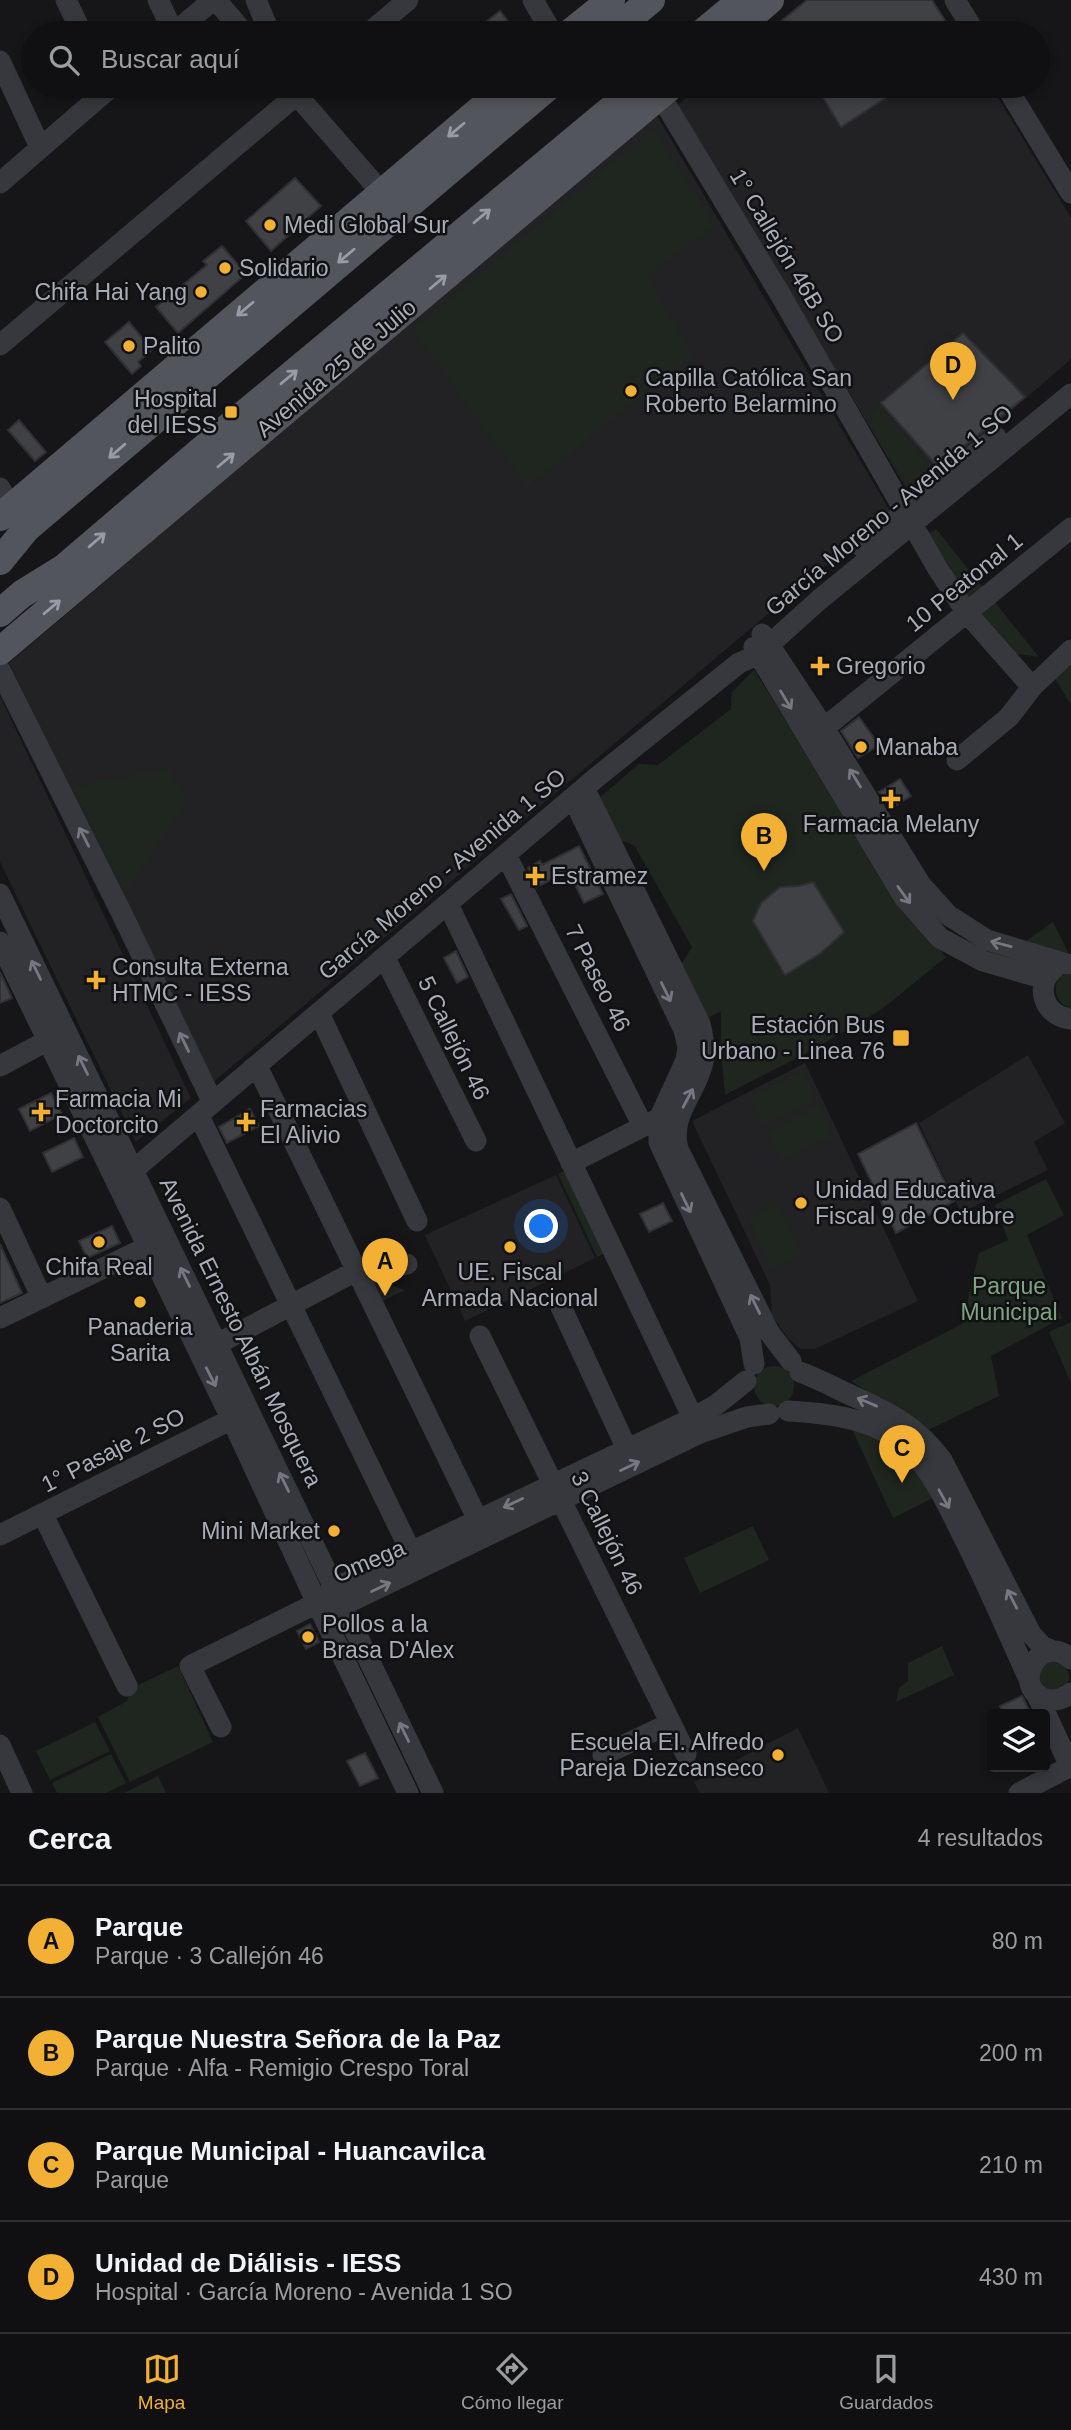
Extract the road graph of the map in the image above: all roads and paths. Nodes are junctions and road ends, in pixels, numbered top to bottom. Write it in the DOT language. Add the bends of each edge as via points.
graph roads {
  1 [pos="66,0"];
  2 [pos="158,0"];
  3 [pos="214,0"];
  4 [pos="256,0"];
  5 [pos="408,0"];
  6 [pos="533,0"];
  7 [pos="611,0"];
  8 [pos="651,0"];
  9 [pos="742,0"];
  10 [pos="770,0"];
  11 [pos="955,0"];
  12 [pos="76,21"];
  13 [pos="168,21"];
  14 [pos="189,21"];
  15 [pos="233,21"];
  16 [pos="265,21"];
  17 [pos="383,21"];
  18 [pos="545,21"];
  19 [pos="585,21"];
  20 [pos="626,21"];
  21 [pos="717,21"];
  22 [pos="746,21"];
  23 [pos="968,21"];
  24 [pos="0,61"];
  25 [pos="96,98"];
  26 [pos="284,98"];
  27 [pos="304,98"];
  28 [pos="494,98"];
  29 [pos="507,98"];
  30 [pos="534,98"];
  31 [pos="633,98"];
  32 [pos="647,98"];
  33 [pos="662,98"];
  34 [pos="1013,98"];
  35 [pos="617,104"];
  36 [pos="40,147"];
  37 [pos="469,152"];
  38 [pos="0,166"];
  39 [pos="0,183"];
  40 [pos="551,187"];
  41 [pos="1071,192"];
  42 [pos="382,193"];
  43 [pos="0,345"];
  44 [pos="231,353"];
  45 [pos="1071,377"];
  46 [pos="160,380"];
  47 [pos="1071,394"];
  48 [pos="288,408"];
  49 [pos="231,425"];
  50 [pos="3,504"];
  51 [pos="908,517"];
  52 [pos="1071,528"];
  53 [pos="0,561"];
  54 [pos="5,609"];
  55 [pos="967,613"];
  56 [pos="760,643"];
  57 [pos="1071,650"];
  58 [pos="0,651"];
  59 [pos="0,670"];
  60 [pos="1032,687"];
  61 [pos="824,727"];
  62 [pos="957,760"];
  63 [pos="579,793"];
  64 [pos="506,855"];
  65 [pos="0,894"];
  66 [pos="448,904"];
  67 [pos="0,942"];
  68 [pos="385,958"];
  69 [pos="1069,964"];
  70 [pos="1045,979"];
  71 [pos="319,1013"];
  72 [pos="1069,1020"];
  73 [pos="57,1036"];
  74 [pos="0,1066"];
  75 [pos="257,1066"];
  76 [pos="206,1109"];
  77 [pos="651,1122"];
  78 [pos="476,1141"];
  79 [pos="571,1163"];
  80 [pos="126,1177"];
  81 [pos="0,1209"];
  82 [pos="417,1221"];
  83 [pos="149,1246"];
  84 [pos="407,1264"];
  85 [pos="356,1271"];
  86 [pos="42,1298"];
  87 [pos="290,1305"];
  88 [pos="561,1307"];
  89 [pos="0,1318"];
  90 [pos="480,1336"];
  91 [pos="217,1345"];
  92 [pos="796,1367"];
  93 [pos="750,1372"];
  94 [pos="778,1413"];
  95 [pos="241,1415"];
  96 [pos="693,1418"];
  97 [pos="627,1449"];
  98 [pos="557,1492"];
  99 [pos="43,1515"];
  100 [pos="478,1520"];
  101 [pos="0,1535"];
  102 [pos="411,1552"];
  103 [pos="339,1597"];
  104 [pos="317,1603"];
  105 [pos="1064,1654"];
  106 [pos="127,1686"];
  107 [pos="1033,1686"];
  108 [pos="1071,1694"];
  109 [pos="671,1723"];
  110 [pos="221,1727"];
  111 [pos="0,1745"];
  112 [pos="686,1754"];
  113 [pos="603,1755"];
  114 [pos="1071,1767"];
  115 [pos="5,1769"];
  116 [pos="22,1793"];
  117 [pos="408,1793"];
  118 [pos="433,1793"];
  119 [pos="1019,1793"];
  1 -- 12 [label="street"];
  2 -- 13 [label="street"];
  3 -- 14 [label="street"];
  3 -- 15 [label="street"];
  4 -- 16 [label="street"];
  5 -- 17 [label="street"];
  6 -- 18 [label="street"];
  7 -- 19 [label="main road"];
  8 -- 20 [label="main road"];
  9 -- 21 [label="main road"];
  10 -- 22 [label="main road"];
  11 -- 23 [label="street"];
  24 -- 36 [label="street"];
  25 -- 36 [label="street"];
  26 -- 43 [label="street"];
  27 -- 42 [label="street"];
  28 -- 42 [label="main road, one-way"];
  29 -- 37 [label="main road"];
  30 -- 37 [label="main road"];
  31 -- 35 [label="main road, Avenida 25 de Julio"];
  32 -- 40 [label="main road, Avenida 25 de Julio"];
  33 -- 51 [label="street, 1° Callejón 46B SO"];
  34 -- 41 [label="street"];
  35 -- 40 [label="main road"];
  49 -- 35 [label="main road, Avenida 25 de Julio, one-way"];
  36 -- 38 [label="street"];
  36 -- 39 [label="street"];
  37 -- 44 [label="main road, one-way"];
  48 -- 40 [label="main road, Avenida 25 de Julio, one-way"];
  42 -- 46 [label="main road, one-way"];
  44 -- 46 [label="main road"];
  44 -- 53 [label="main road, one-way" via="27,528"];
  45 -- 51 [label="street, García Moreno - Avenida 1 SO"];
  46 -- 50 [label="main road"];
  47 -- 51 [label="street, García Moreno - Avenida 1 SO"];
  48 -- 49 [label="main road"];
  58 -- 48 [label="main road, Avenida 25 de Julio, one-way"];
  54 -- 49 [label="main road, Avenida 25 de Julio, one-way" via="64,568"];
  51 -- 55 [label="street, 1° Callejón 46B SO"];
  51 -- 56 [label="street, García Moreno - Avenida 1 SO"];
  52 -- 55 [label="street, 10 Peatonal 1"];
  55 -- 60 [label="street, 1° Callejón 46B SO"];
  55 -- 61 [label="street, 10 Peatonal 1"];
  56 -- 61 [label="street"];
  56 -- 63 [label="street, García Moreno - Avenida 1 SO"];
  56 -- 70 [label="street, one-way" via="904,897 940,938 984,961"];
  57 -- 60 [label="street"];
  76 -- 59 [label="street, one-way" via="121,912"];
  60 -- 62 [label="street" via="1009,717"];
  69 -- 61 [label="street, one-way" via="987,940 948,915 921,885"];
  63 -- 64 [label="street, García Moreno - Avenida 1 SO"];
  63 -- 77 [label="street, one-way" via="688,1047 686,1060"];
  92 -- 63 [label="street, one-way" via="769,1332 678,1149 676,1126 698,1079 705,1043"];
  64 -- 66 [label="street, García Moreno - Avenida 1 SO"];
  64 -- 77 [label="street, 7 Paseo 46"];
  73 -- 65 [label="street, Avenida Ernesto Albán Mosquera, one-way"];
  66 -- 68 [label="street, García Moreno - Avenida 1 SO"];
  66 -- 79 [label="street"];
  67 -- 73 [label="street, Avenida Ernesto Albán Mosquera"];
  68 -- 71 [label="street, García Moreno - Avenida 1 SO"];
  68 -- 78 [label="street, 5 Callejón 46"];
  69 -- 70 [label="street" via="1051,971"];
  70 -- 72 [label="street" via="1046,1004"];
  71 -- 75 [label="street, García Moreno - Avenida 1 SO"];
  71 -- 82 [label="street"];
  73 -- 74 [label="street"];
  73 -- 80 [label="street, Avenida Ernesto Albán Mosquera"];
  75 -- 76 [label="street, García Moreno - Avenida 1 SO"];
  75 -- 85 [label="street"];
  76 -- 80 [label="street, García Moreno - Avenida 1 SO"];
  76 -- 87 [label="street"];
  77 -- 79 [label="street"];
  77 -- 93 [label="street, one-way" via="750,1338"];
  79 -- 96 [label="street"];
  80 -- 83 [label="street, Avenida Ernesto Albán Mosquera"];
  91 -- 80 [label="street, Avenida Ernesto Albán Mosquera, one-way"];
  81 -- 86 [label="street"];
  83 -- 86 [label="street"];
  83 -- 95 [label="street, Avenida Ernesto Albán Mosquera, one-way"];
  84 -- 85 [label="street"];
  85 -- 87 [label="street"];
  85 -- 100 [label="street"];
  86 -- 89 [label="street"];
  87 -- 91 [label="street"];
  87 -- 102 [label="street"];
  88 -- 97 [label="street"];
  90 -- 98 [label="street, 3 Callejón 46"];
  91 -- 95 [label="street, Avenida Ernesto Albán Mosquera"];
  92 -- 93 [label="street" via="772,1356"];
  92 -- 94 [label="street" via="803,1388 801,1398"];
  105 -- 92 [label="street, one-way" via="1042,1646 1031,1634 942,1460 928,1442 880,1407"];
  93 -- 94 [label="street" via="748,1398 754,1405"];
  93 -- 96 [label="street, Omega" via="716,1405"];
  98 -- 94 [label="street, Omega, one-way" via="699,1433 747,1417"];
  94 -- 107 [label="street, Omega, one-way" via="828,1415 872,1426 914,1454 944,1498"];
  95 -- 99 [label="street, 1° Pasaje 2 SO"];
  103 -- 95 [label="street, Avenida Ernesto Albán Mosquera, one-way"];
  95 -- 104 [label="street, Avenida Ernesto Albán Mosquera"];
  96 -- 97 [label="street, Omega"];
  97 -- 98 [label="street, Omega"];
  98 -- 100 [label="street, Omega, one-way"];
  103 -- 98 [label="street, Omega, one-way"];
  98 -- 109 [label="street, 3 Callejón 46"];
  99 -- 101 [label="street, 1° Pasaje 2 SO"];
  99 -- 106 [label="street"];
  100 -- 102 [label="street, Omega"];
  102 -- 103 [label="street, Omega"];
  103 -- 104 [label="street, Omega"];
  118 -- 103 [label="street, Avenida Ernesto Albán Mosquera, one-way"];
  104 -- 110 [label="street" via="190,1666"];
  104 -- 117 [label="street, Avenida Ernesto Albán Mosquera"];
  105 -- 107 [label="street" via="1038,1657 1032,1663"];
  107 -- 108 [label="street" via="1049,1700"];
  107 -- 114 [label="street, Omega"];
  109 -- 112 [label="street, 3 Callejón 46"];
  109 -- 113 [label="street"];
  111 -- 115 [label="street"];
  114 -- 119 [label="street"];
  115 -- 116 [label="street"];
}
